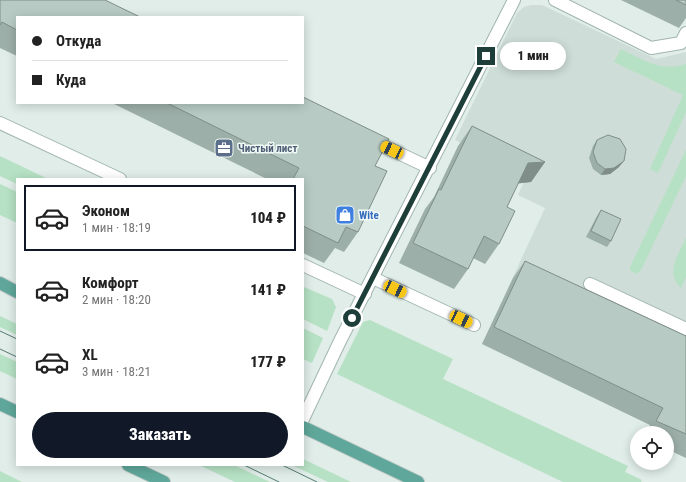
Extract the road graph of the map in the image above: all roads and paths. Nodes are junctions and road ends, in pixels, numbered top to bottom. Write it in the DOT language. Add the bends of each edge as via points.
graph roads {
  1 [pos="514,0"];
  2 [pos="555,0"];
  3 [pos="686,33"];
  4 [pos="0,123"];
  5 [pos="358,134"];
  6 [pos="430,168"];
  7 [pos="118,178"];
  8 [pos="304,265"];
  9 [pos="373,278"];
  10 [pos="0,283"];
  11 [pos="590,284"];
  12 [pos="16,291"];
  13 [pos="365,294"];
  14 [pos="474,325"];
  15 [pos="686,329"];
  16 [pos="0,404"];
  17 [pos="16,412"];
  18 [pos="304,417"];
  19 [pos="304,427"];
  20 [pos="130,466"];
  21 [pos="164,482"];
  22 [pos="418,482"];
  1 -- 6 [label="lane"];
  2 -- 3 [label="lane" via="651,48 681,43"];
  4 -- 7 [label="lane"];
  5 -- 6 [label="lane"];
  6 -- 9 [label="lane"];
  8 -- 13 [label="lane"];
  9 -- 13 [label="lane"];
  9 -- 14 [label="lane"];
  10 -- 12 [label="main road"];
  11 -- 15 [label="lane"];
  13 -- 18 [label="lane"];
  16 -- 17 [label="main road"];
  19 -- 22 [label="main road"];
  20 -- 21 [label="main road"];
}
